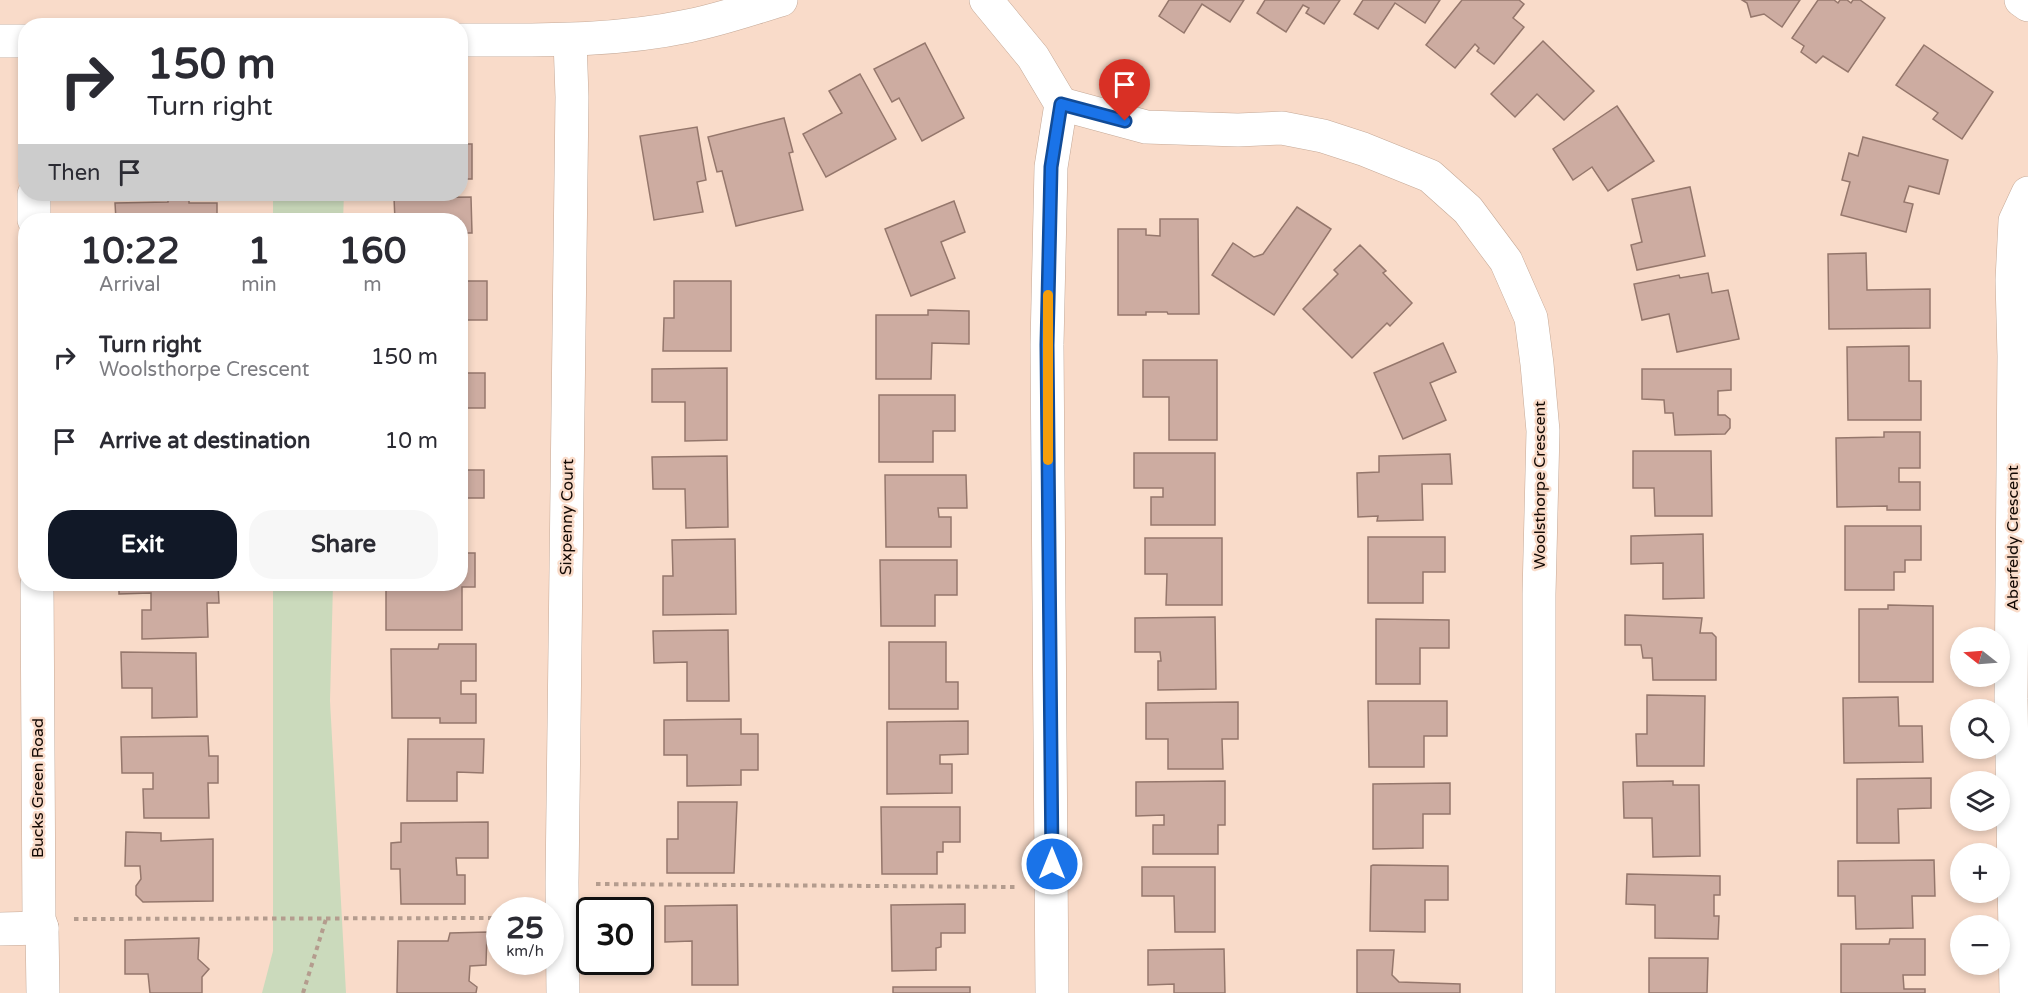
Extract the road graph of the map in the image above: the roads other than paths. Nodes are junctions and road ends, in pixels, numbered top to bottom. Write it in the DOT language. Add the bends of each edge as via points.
graph roads {
  1 [pos="781,0"];
  2 [pos="986,0"];
  3 [pos="2021,0"];
  4 [pos="2028,5"];
  5 [pos="468,40"];
  6 [pos="570,40"];
  7 [pos="0,41"];
  8 [pos="18,41"];
  9 [pos="1061,104"];
  10 [pos="2028,193"];
  11 [pos="37,591"];
  12 [pos="40,924"];
  13 [pos="0,929"];
  14 [pos="43,993"];
  15 [pos="563,993"];
  16 [pos="1052,993"];
  17 [pos="1539,993"];
  18 [pos="2016,993"];
  1 -- 6 [label="street" via="688,26"];
  2 -- 9 [label="street" via="1033,57"];
  3 -- 4 [label="street"];
  5 -- 6 [label="street"];
  6 -- 15 [label="street, Sixpenny Court"];
  7 -- 8 [label="street"];
  9 -- 16 [label="street" via="1051,167 1047,345"];
  9 -- 17 [label="street, Woolsthorpe Crescent" via="1146,127 1282,128 1363,148 1430,176 1468,210 1506,261 1531,318 1543,431"];
  10 -- 18 [label="street, Aberfeldy Crescent" via="2015,221 2012,280 2011,699"];
  11 -- 12 [label="street, Bucks Green Road"];
  12 -- 13 [label="street"];
  12 -- 14 [label="street, Bucks Green Road"];
}
